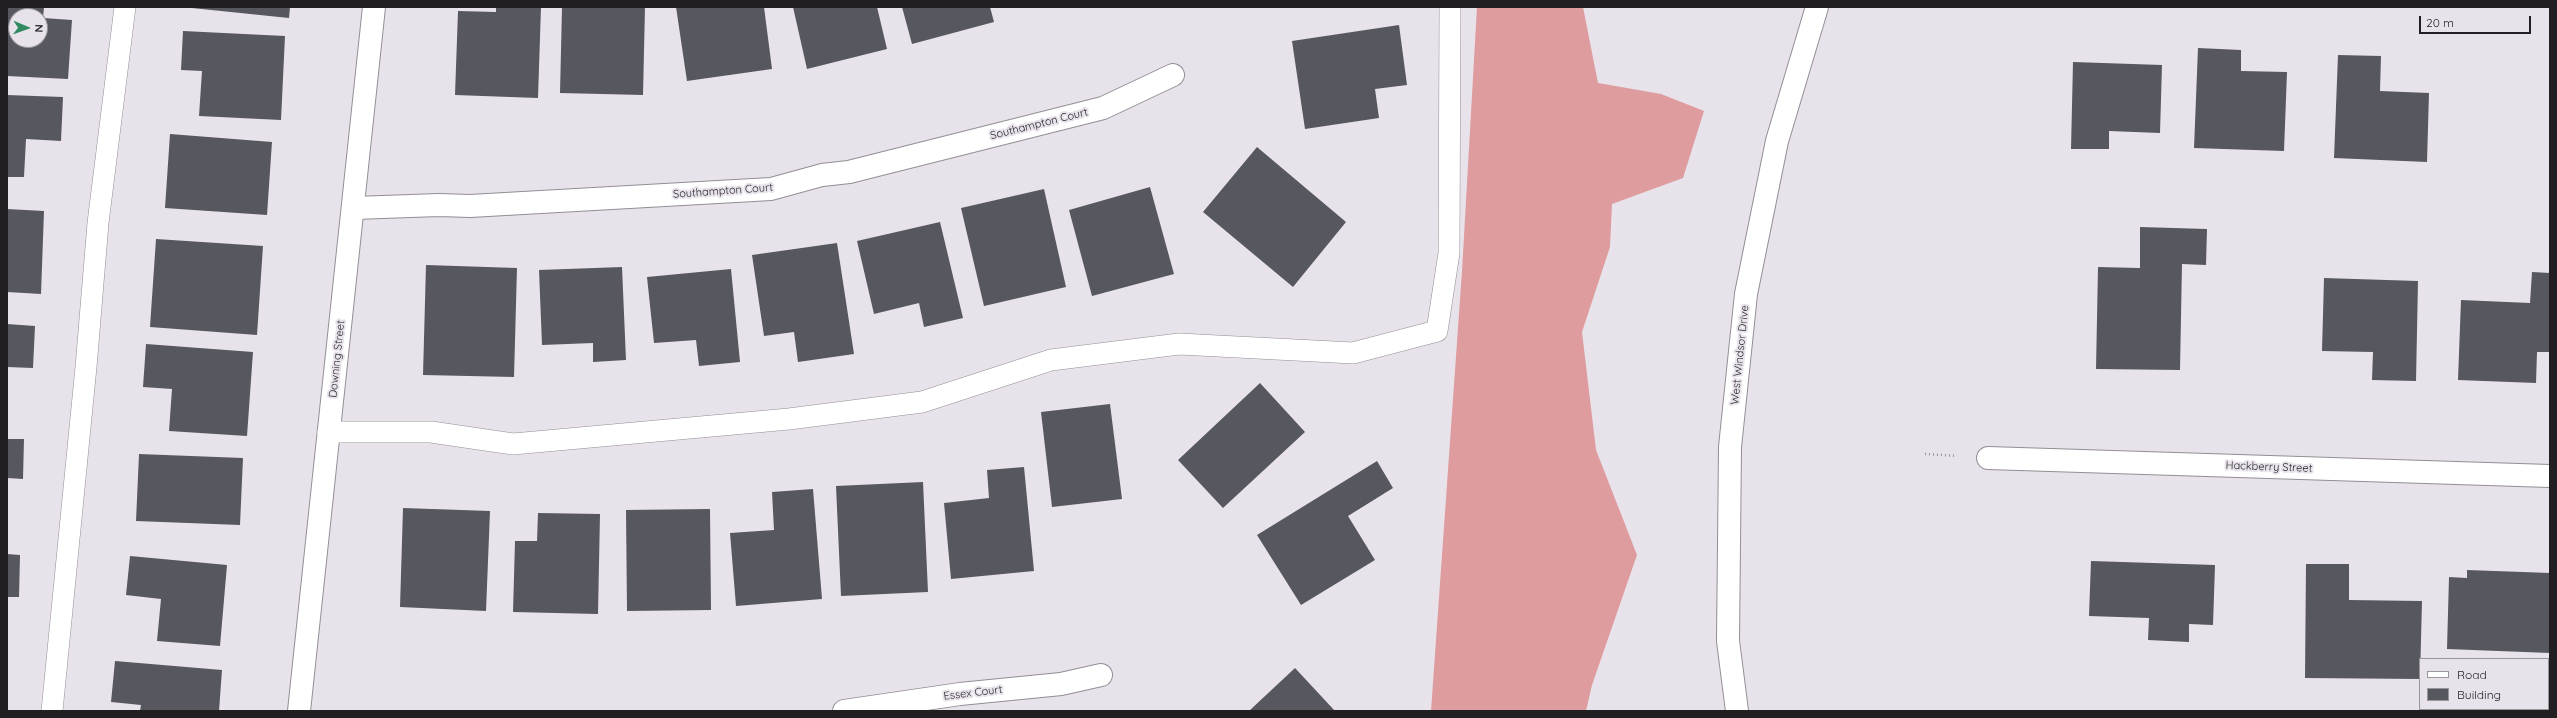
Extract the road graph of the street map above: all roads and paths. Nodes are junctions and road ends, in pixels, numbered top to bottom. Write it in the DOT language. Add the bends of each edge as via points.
graph roads {
  1 [pos="125,7"];
  2 [pos="374,7"];
  3 [pos="1450,7"];
  4 [pos="1817,7"];
  5 [pos="1172,75"];
  6 [pos="354,208"];
  7 [pos="328,432"];
  8 [pos="1988,458"];
  9 [pos="2550,476"];
  10 [pos="1101,675"];
  11 [pos="52,711"];
  12 [pos="299,711"];
  13 [pos="844,711"];
  14 [pos="1737,711"];
  1 -- 11 [label="lane" via="98,223"];
  2 -- 6 [label="street, Downing Street"];
  3 -- 7 [label="lane" via="1449,253 1437,331 1353,353 1179,344 1051,360 922,402 789,420 513,444 431,432"];
  4 -- 14 [label="street, West Windsor Drive" via="1777,140 1746,294 1730,446 1728,641"];
  5 -- 6 [label="street, Southampton Court" via="1103,108 771,189 470,206"];
  6 -- 7 [label="street, Downing Street"];
  7 -- 12 [label="street, Downing Street"];
  8 -- 9 [label="street, Hackberry Street"];
  10 -- 13 [label="street, Essex Court" via="1061,684 960,694"];
}
